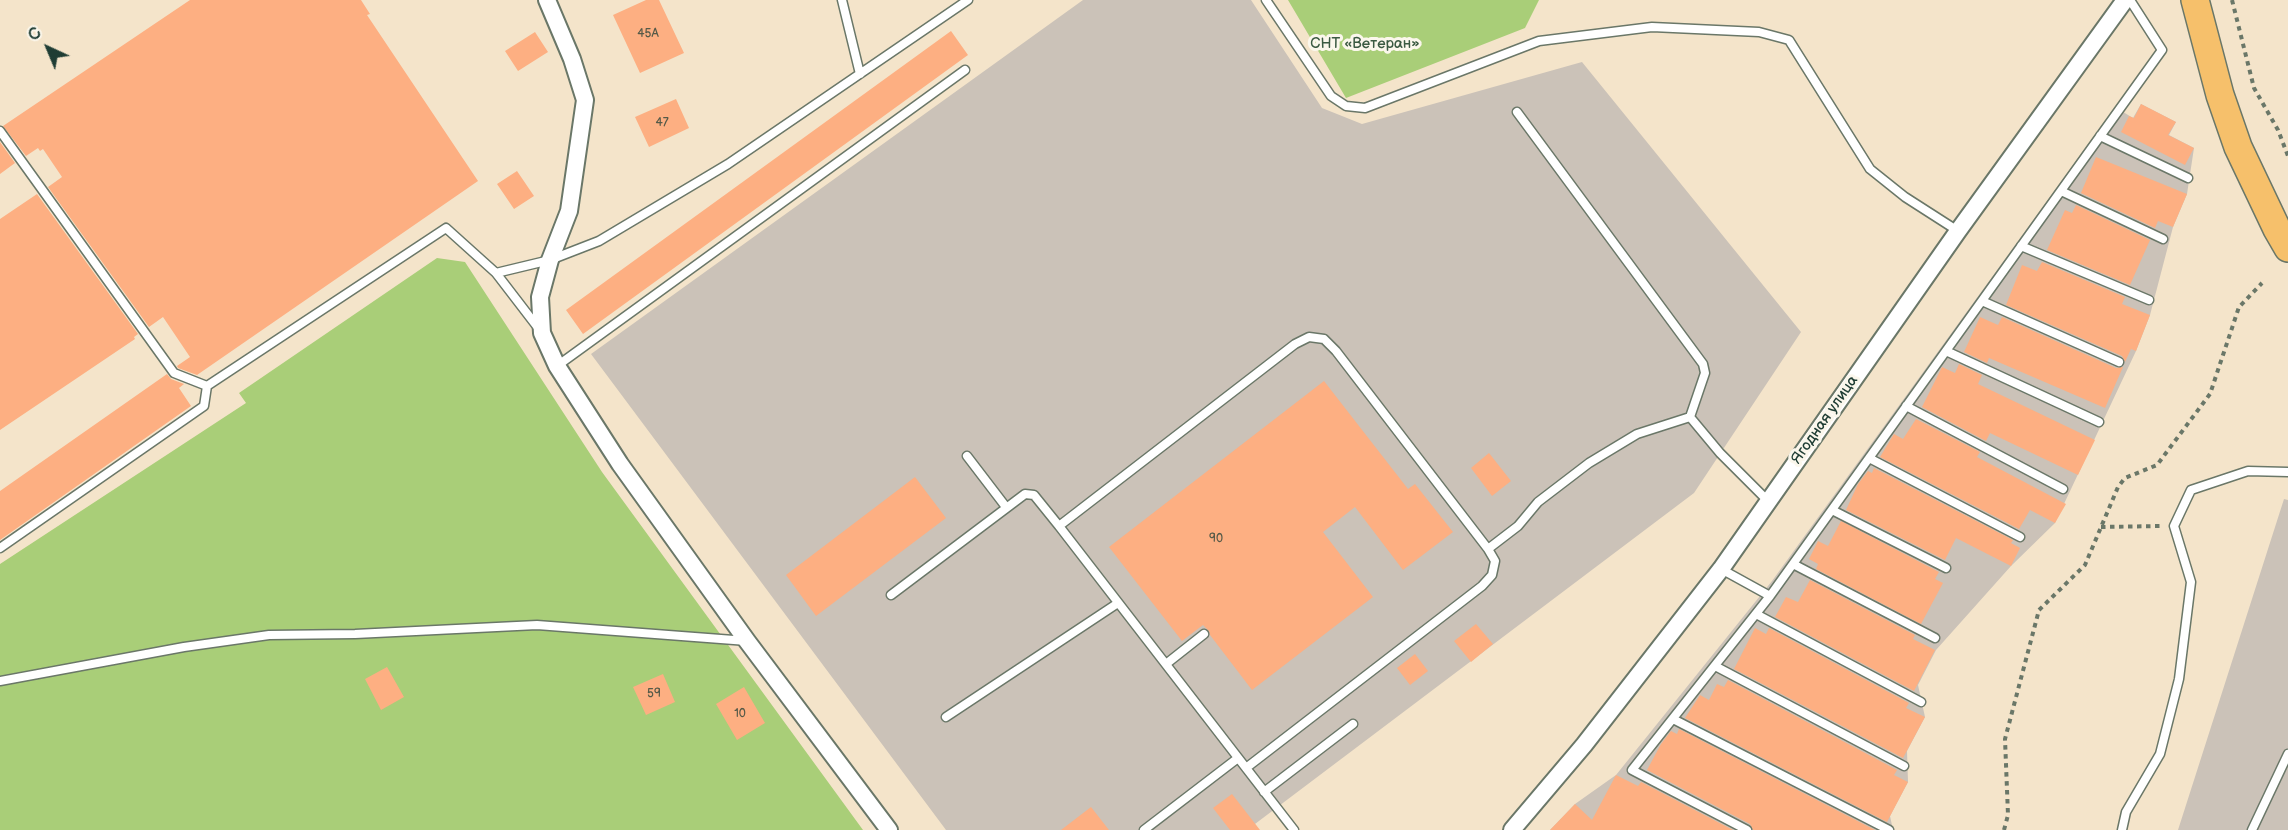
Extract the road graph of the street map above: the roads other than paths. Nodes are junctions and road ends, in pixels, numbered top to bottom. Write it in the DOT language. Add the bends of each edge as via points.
graph roads {
  1 [pos="547,0"];
  2 [pos="842,0"];
  3 [pos="968,0"];
  4 [pos="1266,0"];
  5 [pos="2125,0"];
  6 [pos="2130,0"];
  7 [pos="2195,0"];
  8 [pos="965,70"];
  9 [pos="860,74"];
  10 [pos="1517,112"];
  11 [pos="0,131"];
  12 [pos="2100,136"];
  13 [pos="2188,178"];
  14 [pos="2061,191"];
  15 [pos="1958,231"];
  16 [pos="2163,239"];
  17 [pos="2021,246"];
  18 [pos="2288,248"];
  19 [pos="550,260"];
  20 [pos="496,273"];
  21 [pos="2149,300"];
  22 [pos="1982,301"];
  23 [pos="542,333"];
  24 [pos="1946,351"];
  25 [pos="2119,362"];
  26 [pos="557,366"];
  27 [pos="207,386"];
  28 [pos="1906,406"];
  29 [pos="1690,417"];
  30 [pos="2099,422"];
  31 [pos="967,456"];
  32 [pos="1869,458"];
  33 [pos="2288,472"];
  34 [pos="2063,489"];
  35 [pos="1768,501"];
  36 [pos="1006,507"];
  37 [pos="1832,510"];
  38 [pos="1059,526"];
  39 [pos="2020,537"];
  40 [pos="0,548"];
  41 [pos="1488,549"];
  42 [pos="1793,564"];
  43 [pos="1946,568"];
  44 [pos="1721,569"];
  45 [pos="891,596"];
  46 [pos="1770,596"];
  47 [pos="1118,603"];
  48 [pos="1756,614"];
  49 [pos="1204,634"];
  50 [pos="1935,638"];
  51 [pos="747,641"];
  52 [pos="1166,664"];
  53 [pos="1715,666"];
  54 [pos="0,681"];
  55 [pos="1921,702"];
  56 [pos="946,717"];
  57 [pos="1673,718"];
  58 [pos="1353,723"];
  59 [pos="2288,754"];
  60 [pos="1238,758"];
  61 [pos="1904,766"];
  62 [pos="1246,768"];
  63 [pos="1264,792"];
  64 [pos="882,828"];
  65 [pos="1144,830"];
  66 [pos="1294,830"];
  67 [pos="1512,830"];
  68 [pos="1747,830"];
  69 [pos="1889,830"];
  70 [pos="2122,830"];
  71 [pos="2252,830"];
  1 -- 19 [label="street" via="585,100 569,211"];
  2 -- 9 [label="lane"];
  3 -- 9 [label="lane"];
  4 -- 15 [label="lane" via="1331,96 1346,106 1365,108 1539,41 1652,27 1759,33 1789,40 1870,169"];
  5 -- 15 [label="street, Ягодная улица"];
  6 -- 12 [label="lane" via="2162,50"];
  7 -- 18 [label="main road" via="2238,147"];
  8 -- 26 [label="lane"];
  9 -- 19 [label="lane" via="728,165 599,241"];
  10 -- 29 [label="lane" via="1703,364 1705,373"];
  11 -- 27 [label="lane" via="174,373"];
  12 -- 13 [label="lane"];
  12 -- 14 [label="lane"];
  14 -- 16 [label="lane"];
  14 -- 17 [label="lane"];
  15 -- 35 [label="street, Ягодная улица"];
  17 -- 21 [label="lane"];
  17 -- 22 [label="lane"];
  19 -- 20 [label="lane"];
  19 -- 23 [label="street" via="540,297"];
  20 -- 23 [label="lane"];
  20 -- 27 [label="lane" via="446,228"];
  22 -- 24 [label="lane"];
  22 -- 25 [label="lane"];
  23 -- 26 [label="street"];
  24 -- 28 [label="lane"];
  24 -- 30 [label="lane"];
  26 -- 51 [label="street" via="620,464"];
  27 -- 40 [label="lane" via="204,406"];
  28 -- 32 [label="lane"];
  28 -- 34 [label="lane"];
  29 -- 35 [label="lane"];
  29 -- 41 [label="lane" via="1637,434 1589,463 1538,502 1518,526"];
  31 -- 36 [label="lane"];
  32 -- 37 [label="lane"];
  32 -- 39 [label="lane"];
  33 -- 70 [label="lane" via="2248,471 2191,490 2174,526 2191,582 2179,679 2160,754 2126,812"];
  35 -- 44 [label="street, Ягодная улица"];
  36 -- 38 [label="lane" via="1025,494 1034,495"];
  36 -- 45 [label="lane"];
  37 -- 42 [label="lane"];
  37 -- 43 [label="lane"];
  38 -- 41 [label="lane" via="1294,344 1309,337 1324,339 1336,351"];
  38 -- 47 [label="lane"];
  41 -- 62 [label="lane" via="1495,561 1492,575 1482,586"];
  42 -- 46 [label="lane"];
  42 -- 50 [label="lane"];
  44 -- 46 [label="lane"];
  44 -- 67 [label="street, Ягодная улица" via="1584,745"];
  46 -- 48 [label="lane"];
  47 -- 52 [label="lane"];
  47 -- 56 [label="lane"];
  48 -- 53 [label="lane"];
  48 -- 55 [label="lane"];
  49 -- 52 [label="lane"];
  51 -- 54 [label="lane" via="537,625 269,635"];
  51 -- 64 [label="street"];
  52 -- 60 [label="lane"];
  53 -- 57 [label="lane"];
  53 -- 61 [label="lane"];
  57 -- 68 [label="lane" via="1632,770"];
  57 -- 69 [label="lane"];
  58 -- 63 [label="lane"];
  59 -- 71 [label="lane"];
  60 -- 62 [label="lane"];
  60 -- 65 [label="lane"];
  62 -- 63 [label="lane"];
  63 -- 66 [label="lane"];
}
